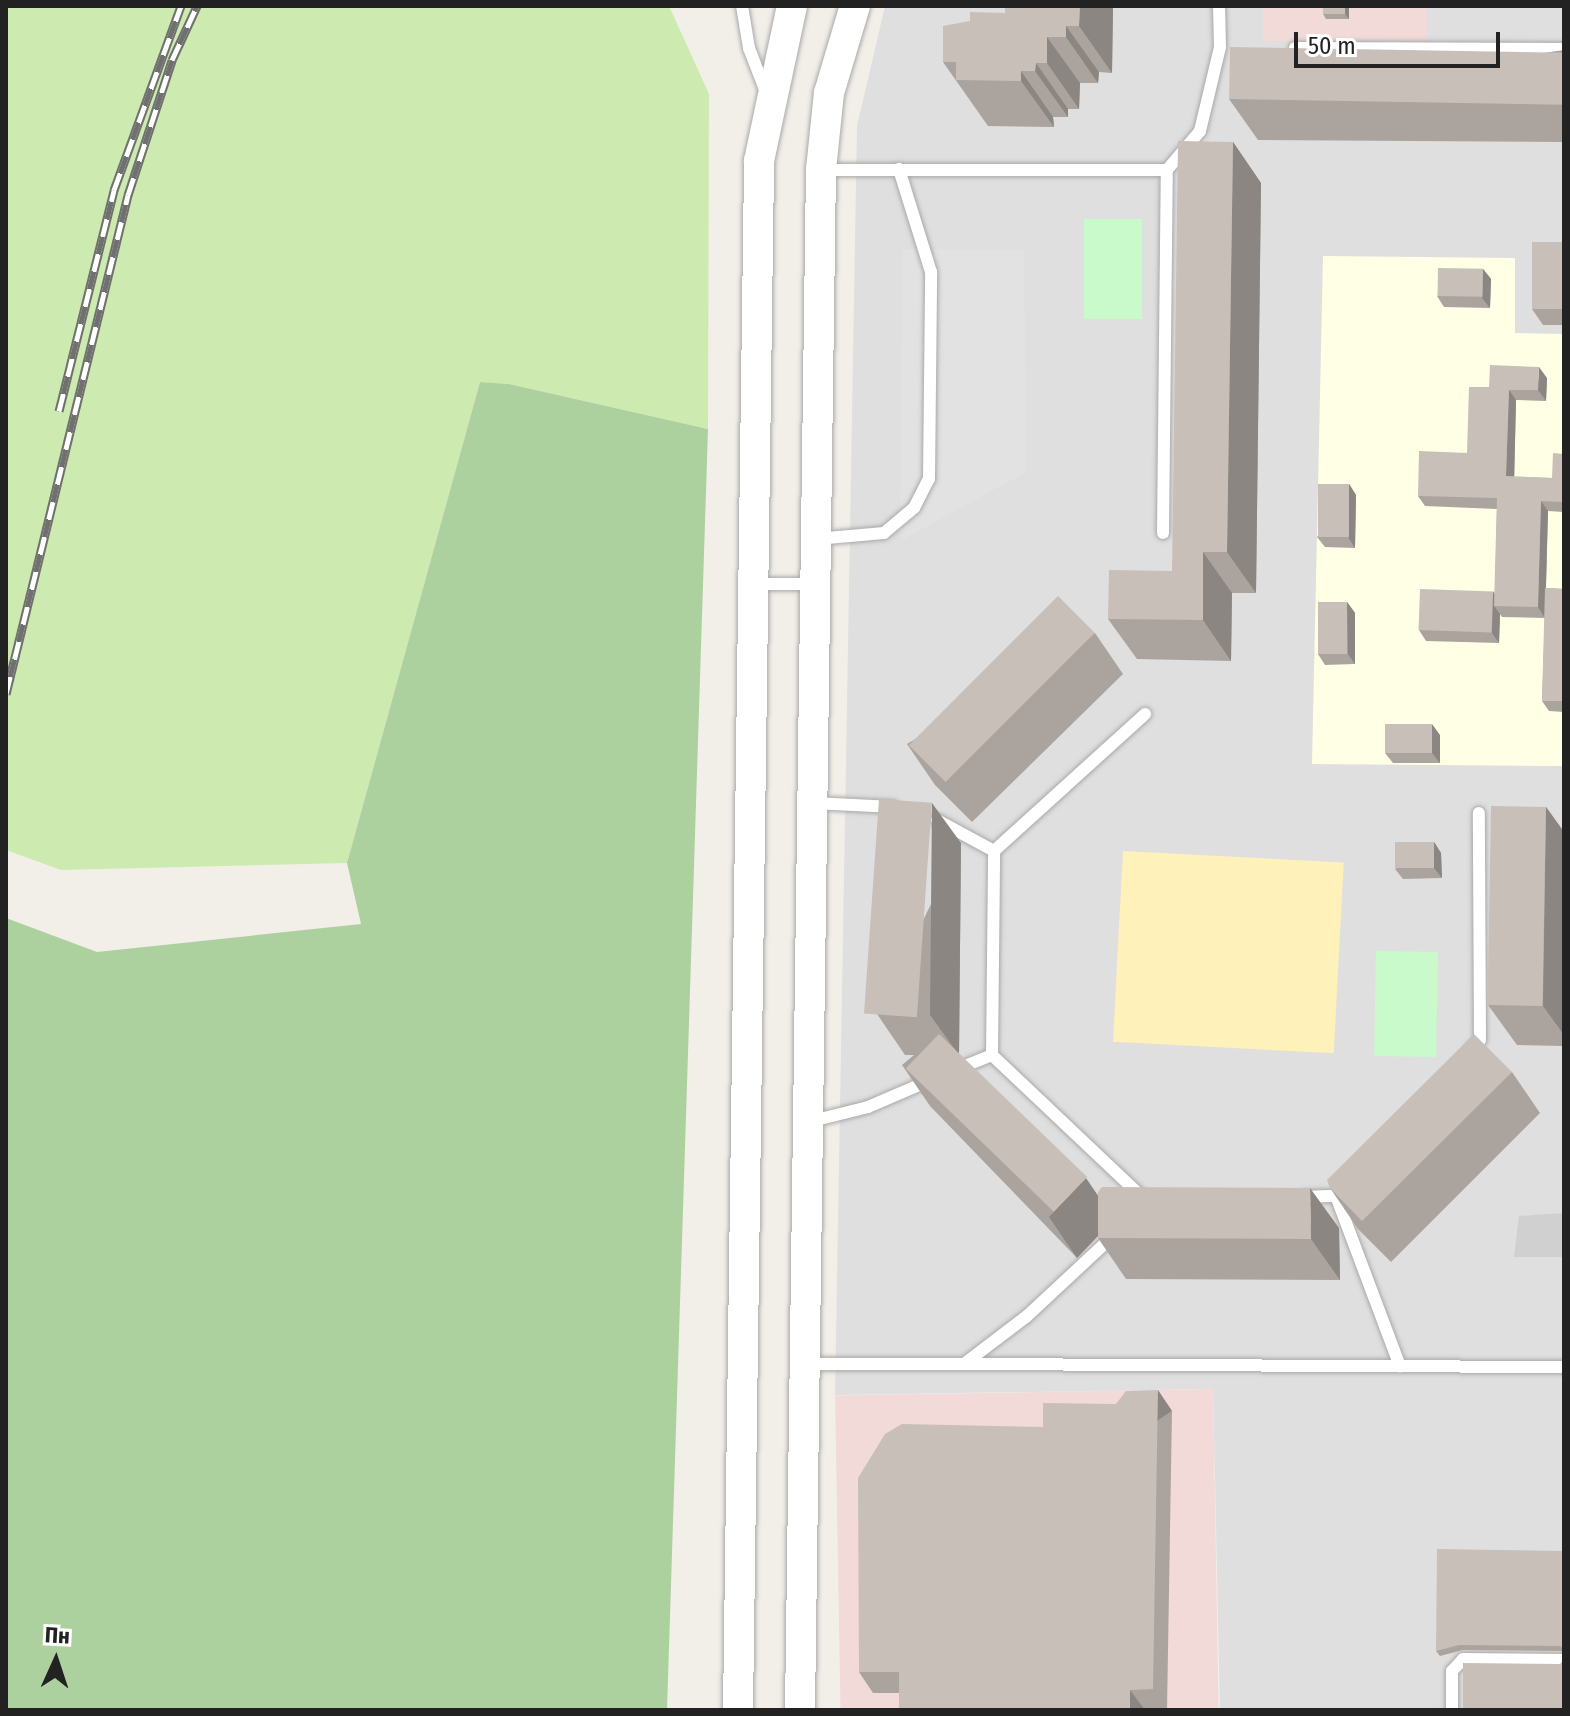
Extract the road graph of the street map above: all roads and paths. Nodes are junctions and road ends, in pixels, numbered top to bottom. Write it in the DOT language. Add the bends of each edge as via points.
graph roads {
  1 [pos="742,6"];
  2 [pos="792,6"];
  3 [pos="855,6"];
  4 [pos="1219,6"];
  5 [pos="1220,47"];
  6 [pos="1235,48"];
  7 [pos="1281,48"];
  8 [pos="1564,49"];
  9 [pos="768,99"];
  10 [pos="899,169"];
  11 [pos="821,170"];
  12 [pos="1167,170"];
  13 [pos="1163,533"];
  14 [pos="816,539"];
  15 [pos="755,584"];
  16 [pos="813,584"];
  17 [pos="1145,714"];
  18 [pos="809,803"];
  19 [pos="915,808"];
  20 [pos="1479,813"];
  21 [pos="928,815"];
  22 [pos="994,851"];
  23 [pos="992,1055"];
  24 [pos="1460,1063"];
  25 [pos="805,1123"];
  26 [pos="1357,1174"];
  27 [pos="1336,1196"];
  28 [pos="1287,1197"];
  29 [pos="1142,1198"];
  30 [pos="1157,1198"];
  31 [pos="1133,1210"];
  32 [pos="1123,1222"];
  33 [pos="803,1364"];
  34 [pos="964,1364"];
  35 [pos="1400,1366"];
  36 [pos="1564,1367"];
  37 [pos="1564,1660"];
  38 [pos="738,1710"];
  39 [pos="800,1710"];
  40 [pos="1452,1710"];
  1 -- 9 [label="lane" via="749,48"];
  2 -- 9 [label="street"];
  3 -- 11 [label="street" via="829,93"];
  4 -- 5 [label="lane"];
  5 -- 6 [label="lane"];
  5 -- 12 [label="lane" via="1200,131"];
  7 -- 8 [label="lane"];
  9 -- 15 [label="street" via="759,161"];
  10 -- 11 [label="lane"];
  10 -- 12 [label="lane"];
  10 -- 14 [label="lane" via="931,272 929,479 914,508 884,533"];
  11 -- 14 [label="street"];
  12 -- 13 [label="lane"];
  14 -- 16 [label="street"];
  15 -- 16 [label="lane"];
  15 -- 38 [label="street"];
  16 -- 18 [label="street"];
  17 -- 22 [label="lane"];
  18 -- 19 [label="lane"];
  18 -- 25 [label="street"];
  20 -- 24 [label="lane" via="1480,1040"];
  21 -- 22 [label="lane"];
  22 -- 23 [label="lane"];
  23 -- 25 [label="lane" via="868,1107"];
  23 -- 29 [label="lane"];
  25 -- 33 [label="street"];
  26 -- 27 [label="lane"];
  27 -- 28 [label="lane"];
  27 -- 35 [label="lane"];
  29 -- 30 [label="lane"];
  29 -- 31 [label="lane"];
  32 -- 34 [label="lane" via="1093,1257"];
  33 -- 34 [label="lane"];
  33 -- 39 [label="street"];
  34 -- 35 [label="lane"];
  35 -- 36 [label="lane"];
  37 -- 40 [label="lane" via="1463,1659 1452,1671"];
}
